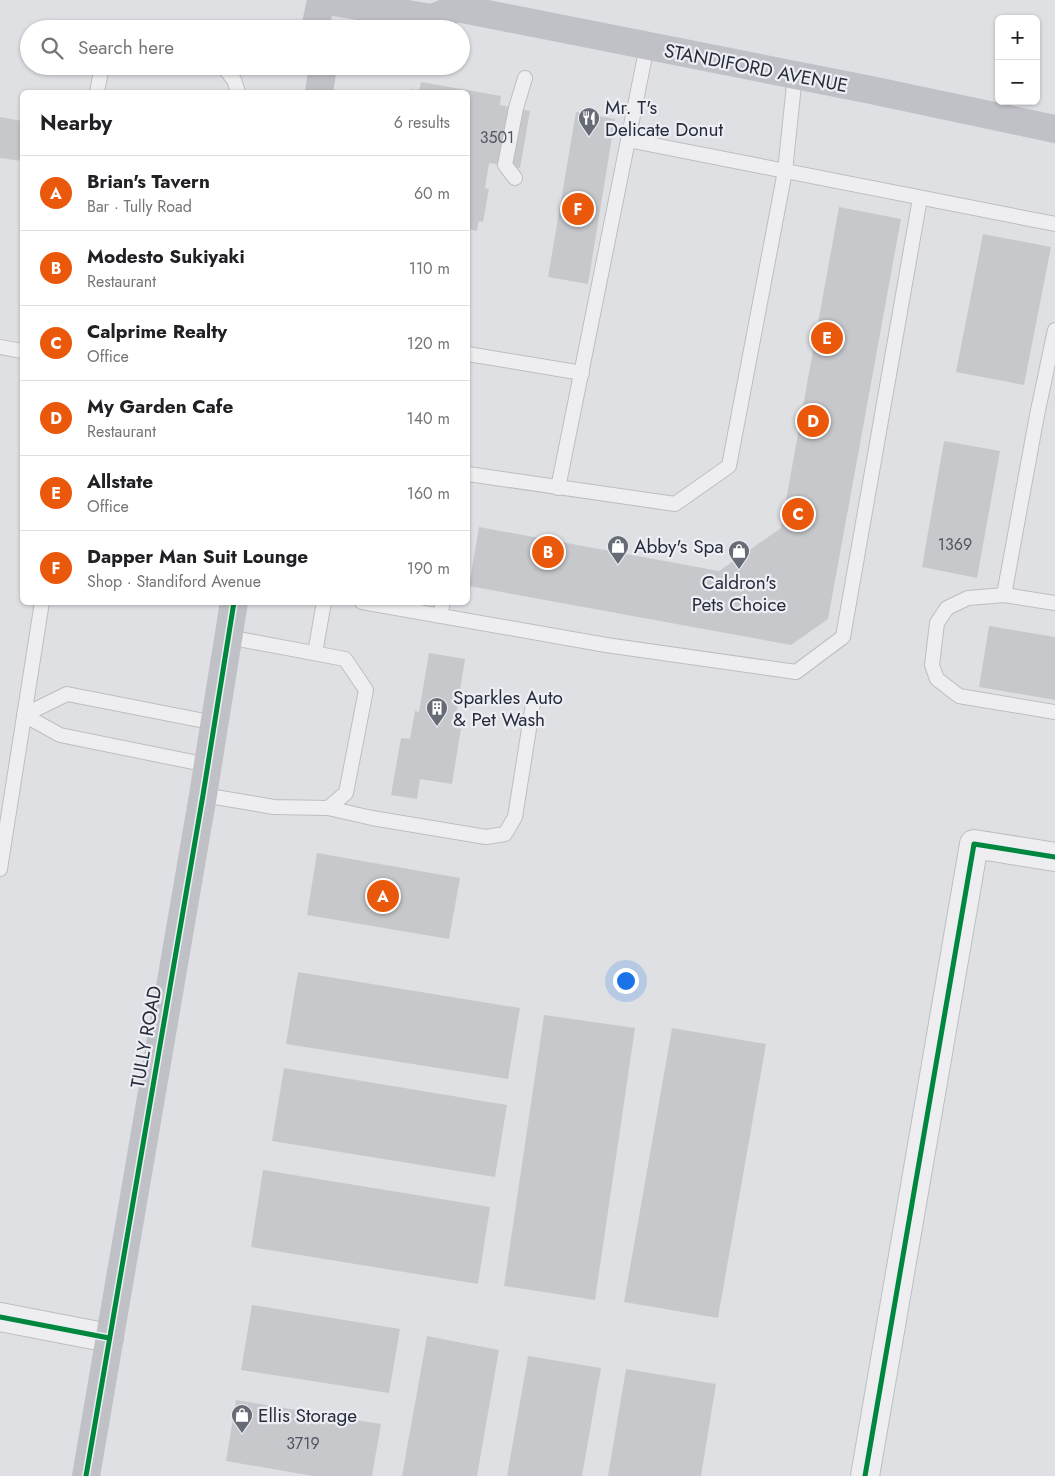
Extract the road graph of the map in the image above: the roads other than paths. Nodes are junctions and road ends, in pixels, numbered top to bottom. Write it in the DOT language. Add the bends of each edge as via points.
graph roads {
  1 [pos="321,0"];
  2 [pos="454,4"];
  3 [pos="352,12"];
  4 [pos="317,20"];
  5 [pos="647,46"];
  6 [pos="100,75"];
  7 [pos="230,75"];
  8 [pos="795,75"];
  9 [pos="525,78"];
  10 [pos="97,90"];
  11 [pos="237,90"];
  12 [pos="1055,129"];
  13 [pos="628,140"];
  14 [pos="785,171"];
  15 [pos="515,178"];
  16 [pos="920,198"];
  17 [pos="1055,224"];
  18 [pos="1055,330"];
  19 [pos="0,347"];
  20 [pos="20,352"];
  21 [pos="470,354"];
  22 [pos="582,373"];
  23 [pos="470,474"];
  24 [pos="558,488"];
  25 [pos="1004,595"];
  26 [pos="1055,603"];
  27 [pos="42,605"];
  28 [pos="233,605"];
  29 [pos="323,605"];
  30 [pos="396,605"];
  31 [pos="441,609"];
  32 [pos="228,637"];
  33 [pos="315,653"];
  34 [pos="533,704"];
  35 [pos="1055,712"];
  36 [pos="24,714"];
  37 [pos="215,723"];
  38 [pos="208,765"];
  39 [pos="203,796"];
  40 [pos="328,808"];
  41 [pos="1055,857"];
  42 [pos="1,861"];
  43 [pos="0,1317"];
  44 [pos="109,1338"];
  45 [pos="86,1476"];
  46 [pos="865,1476"];
  1 -- 3 [label="main road, STANDIFORD AVENUE"];
  1 -- 4 [label="main road"];
  2 -- 3 [label="main road, STANDIFORD AVENUE" via="432,18"];
  2 -- 5 [label="main road, STANDIFORD AVENUE"];
  5 -- 8 [label="main road, STANDIFORD AVENUE"];
  5 -- 13 [label="lane"];
  6 -- 10 [label="lane"];
  7 -- 11 [label="lane"];
  8 -- 12 [label="main road, STANDIFORD AVENUE"];
  8 -- 14 [label="lane"];
  9 -- 15 [label="lane" via="506,166"];
  13 -- 14 [label="lane"];
  13 -- 22 [label="lane"];
  14 -- 16 [label="lane"];
  14 -- 24 [label="lane" via="729,466 675,504"];
  16 -- 17 [label="lane"];
  16 -- 31 [label="lane" via="843,637 796,672 606,645"];
  18 -- 25 [label="lane"];
  19 -- 20 [label="lane"];
  21 -- 22 [label="lane"];
  22 -- 24 [label="lane"];
  23 -- 24 [label="lane"];
  25 -- 26 [label="lane"];
  25 -- 35 [label="lane" via="968,598 947,608 937,623 932,665 937,679 959,696"];
  27 -- 36 [label="lane"];
  28 -- 32 [label="main road, TULLY ROAD"];
  29 -- 33 [label="lane"];
  30 -- 31 [label="lane"];
  32 -- 33 [label="lane"];
  32 -- 37 [label="main road, TULLY ROAD"];
  33 -- 40 [label="lane" via="345,659 366,690 346,792"];
  34 -- 40 [label="lane" via="515,817 505,834 486,837"];
  36 -- 37 [label="lane" via="67,694"];
  36 -- 38 [label="lane" via="60,735"];
  36 -- 42 [label="lane"];
  37 -- 38 [label="main road, TULLY ROAD"];
  38 -- 39 [label="main road, TULLY ROAD"];
  39 -- 40 [label="lane" via="274,808"];
  39 -- 44 [label="main road, TULLY ROAD"];
  41 -- 46 [label="street" via="974,844"];
  43 -- 44 [label="street"];
  44 -- 45 [label="main road, TULLY ROAD"];
}
